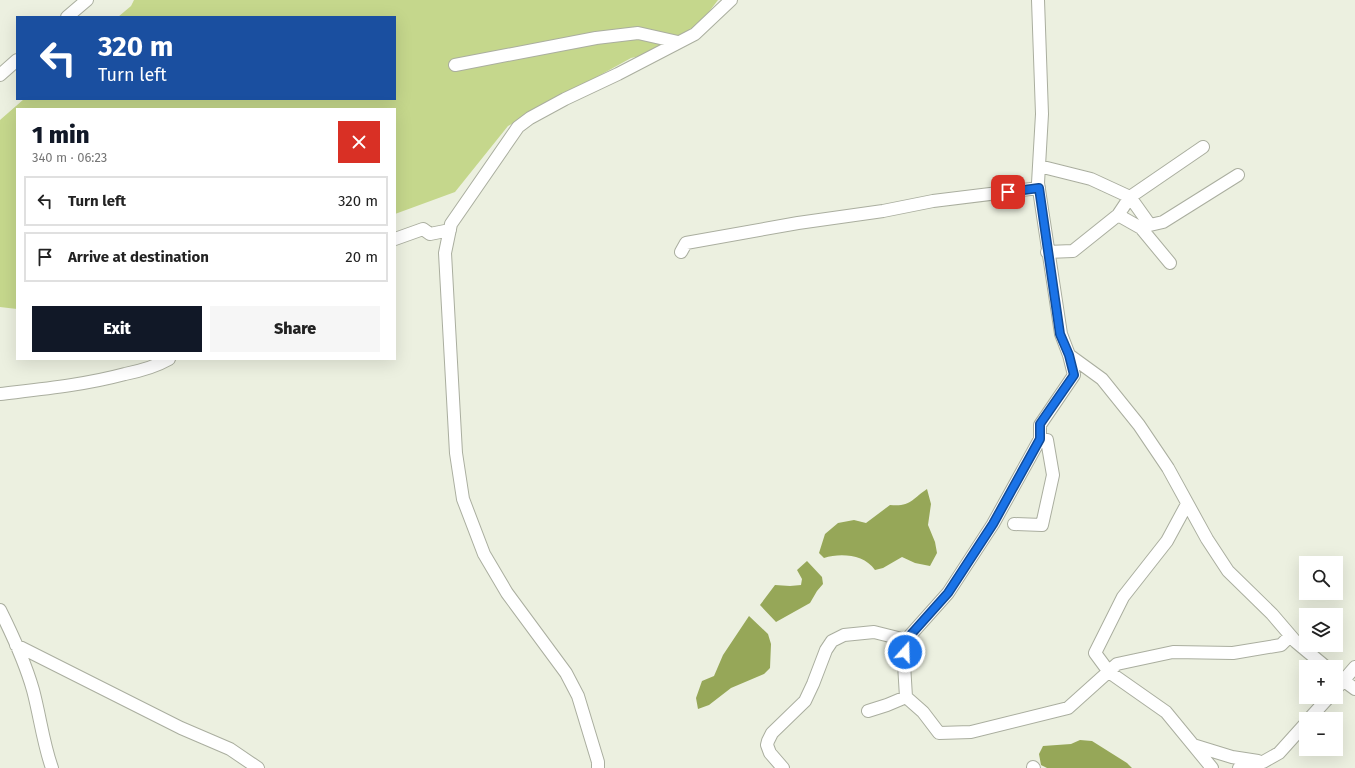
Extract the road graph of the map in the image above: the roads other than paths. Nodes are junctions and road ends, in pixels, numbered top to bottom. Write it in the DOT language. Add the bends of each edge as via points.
graph roads {
  1 [pos="87,0"];
  2 [pos="731,0"];
  3 [pos="1038,0"];
  4 [pos="69,16"];
  5 [pos="678,42"];
  6 [pos="16,61"];
  7 [pos="455,65"];
  8 [pos="0,75"];
  9 [pos="1203,147"];
  10 [pos="1039,166"];
  11 [pos="1238,175"];
  12 [pos="1039,188"];
  13 [pos="1130,197"];
  14 [pos="1118,215"];
  15 [pos="450,230"];
  16 [pos="396,239"];
  17 [pos="681,252"];
  18 [pos="1048,252"];
  19 [pos="1170,263"];
  20 [pos="1069,355"];
  21 [pos="166,360"];
  22 [pos="0,394"];
  23 [pos="1040,439"];
  24 [pos="1188,504"];
  25 [pos="1014,524"];
  26 [pos="0,610"];
  27 [pos="1290,636"];
  28 [pos="906,640"];
  29 [pos="16,645"];
  30 [pos="1318,660"];
  31 [pos="1355,667"];
  32 [pos="1108,672"];
  33 [pos="1343,677"];
  34 [pos="1343,683"];
  35 [pos="1355,689"];
  36 [pos="906,697"];
  37 [pos="1323,704"];
  38 [pos="868,711"];
  39 [pos="1316,712"];
  40 [pos="1299,731"];
  41 [pos="1193,745"];
  42 [pos="1263,762"];
  43 [pos="52,768"];
  44 [pos="258,768"];
  45 [pos="598,768"];
  46 [pos="780,768"];
  47 [pos="1212,768"];
  48 [pos="1239,768"];
  1 -- 4 [label="street"];
  2 -- 5 [label="street" via="695,34"];
  3 -- 10 [label="street" via="1042,114"];
  5 -- 7 [label="street" via="638,33 596,38"];
  5 -- 15 [label="street" via="565,99 518,127 451,224"];
  6 -- 8 [label="street"];
  9 -- 13 [label="street"];
  10 -- 12 [label="street"];
  10 -- 13 [label="street" via="1091,178"];
  11 -- 13 [label="street" via="1163,222 1150,225"];
  12 -- 17 [label="street" via="933,201 686,243"];
  12 -- 18 [label="street"];
  13 -- 14 [label="street"];
  14 -- 18 [label="street" via="1073,251"];
  14 -- 19 [label="street" via="1141,228"];
  15 -- 16 [label="street" via="430,234 423,228"];
  15 -- 45 [label="street" via="446,253 456,453 463,499 484,554 507,593 566,673 575,690"];
  18 -- 20 [label="street" via="1060,334"];
  20 -- 23 [label="street" via="1074,375 1040,424"];
  20 -- 24 [label="street" via="1102,379 1139,425"];
  21 -- 22 [label="street" via="149,368 110,378"];
  23 -- 25 [label="street" via="1047,440 1053,475 1042,525"];
  23 -- 28 [label="street" via="993,524 948,593"];
  24 -- 27 [label="street" via="1228,571 1272,614"];
  24 -- 32 [label="street" via="1167,541 1123,596 1095,653"];
  26 -- 29 [label="street"];
  27 -- 30 [label="street"];
  27 -- 32 [label="street" via="1281,645 1233,653 1173,652 1117,664"];
  28 -- 36 [label="street"];
  28 -- 46 [label="street" via="874,632 844,635 832,641 805,701 772,733 768,741 770,753"];
  29 -- 43 [label="street" via="33,690"];
  29 -- 44 [label="street" via="182,728 230,749"];
  31 -- 33 [label="street"];
  32 -- 36 [label="street" via="1068,708 971,732 939,733 923,712"];
  32 -- 41 [label="street" via="1166,712"];
  34 -- 35 [label="street"];
  36 -- 38 [label="street"];
  37 -- 39 [label="street"];
  40 -- 42 [label="street" via="1279,753"];
  41 -- 42 [label="street"];
  41 -- 47 [label="street"];
  42 -- 48 [label="street"];
}
